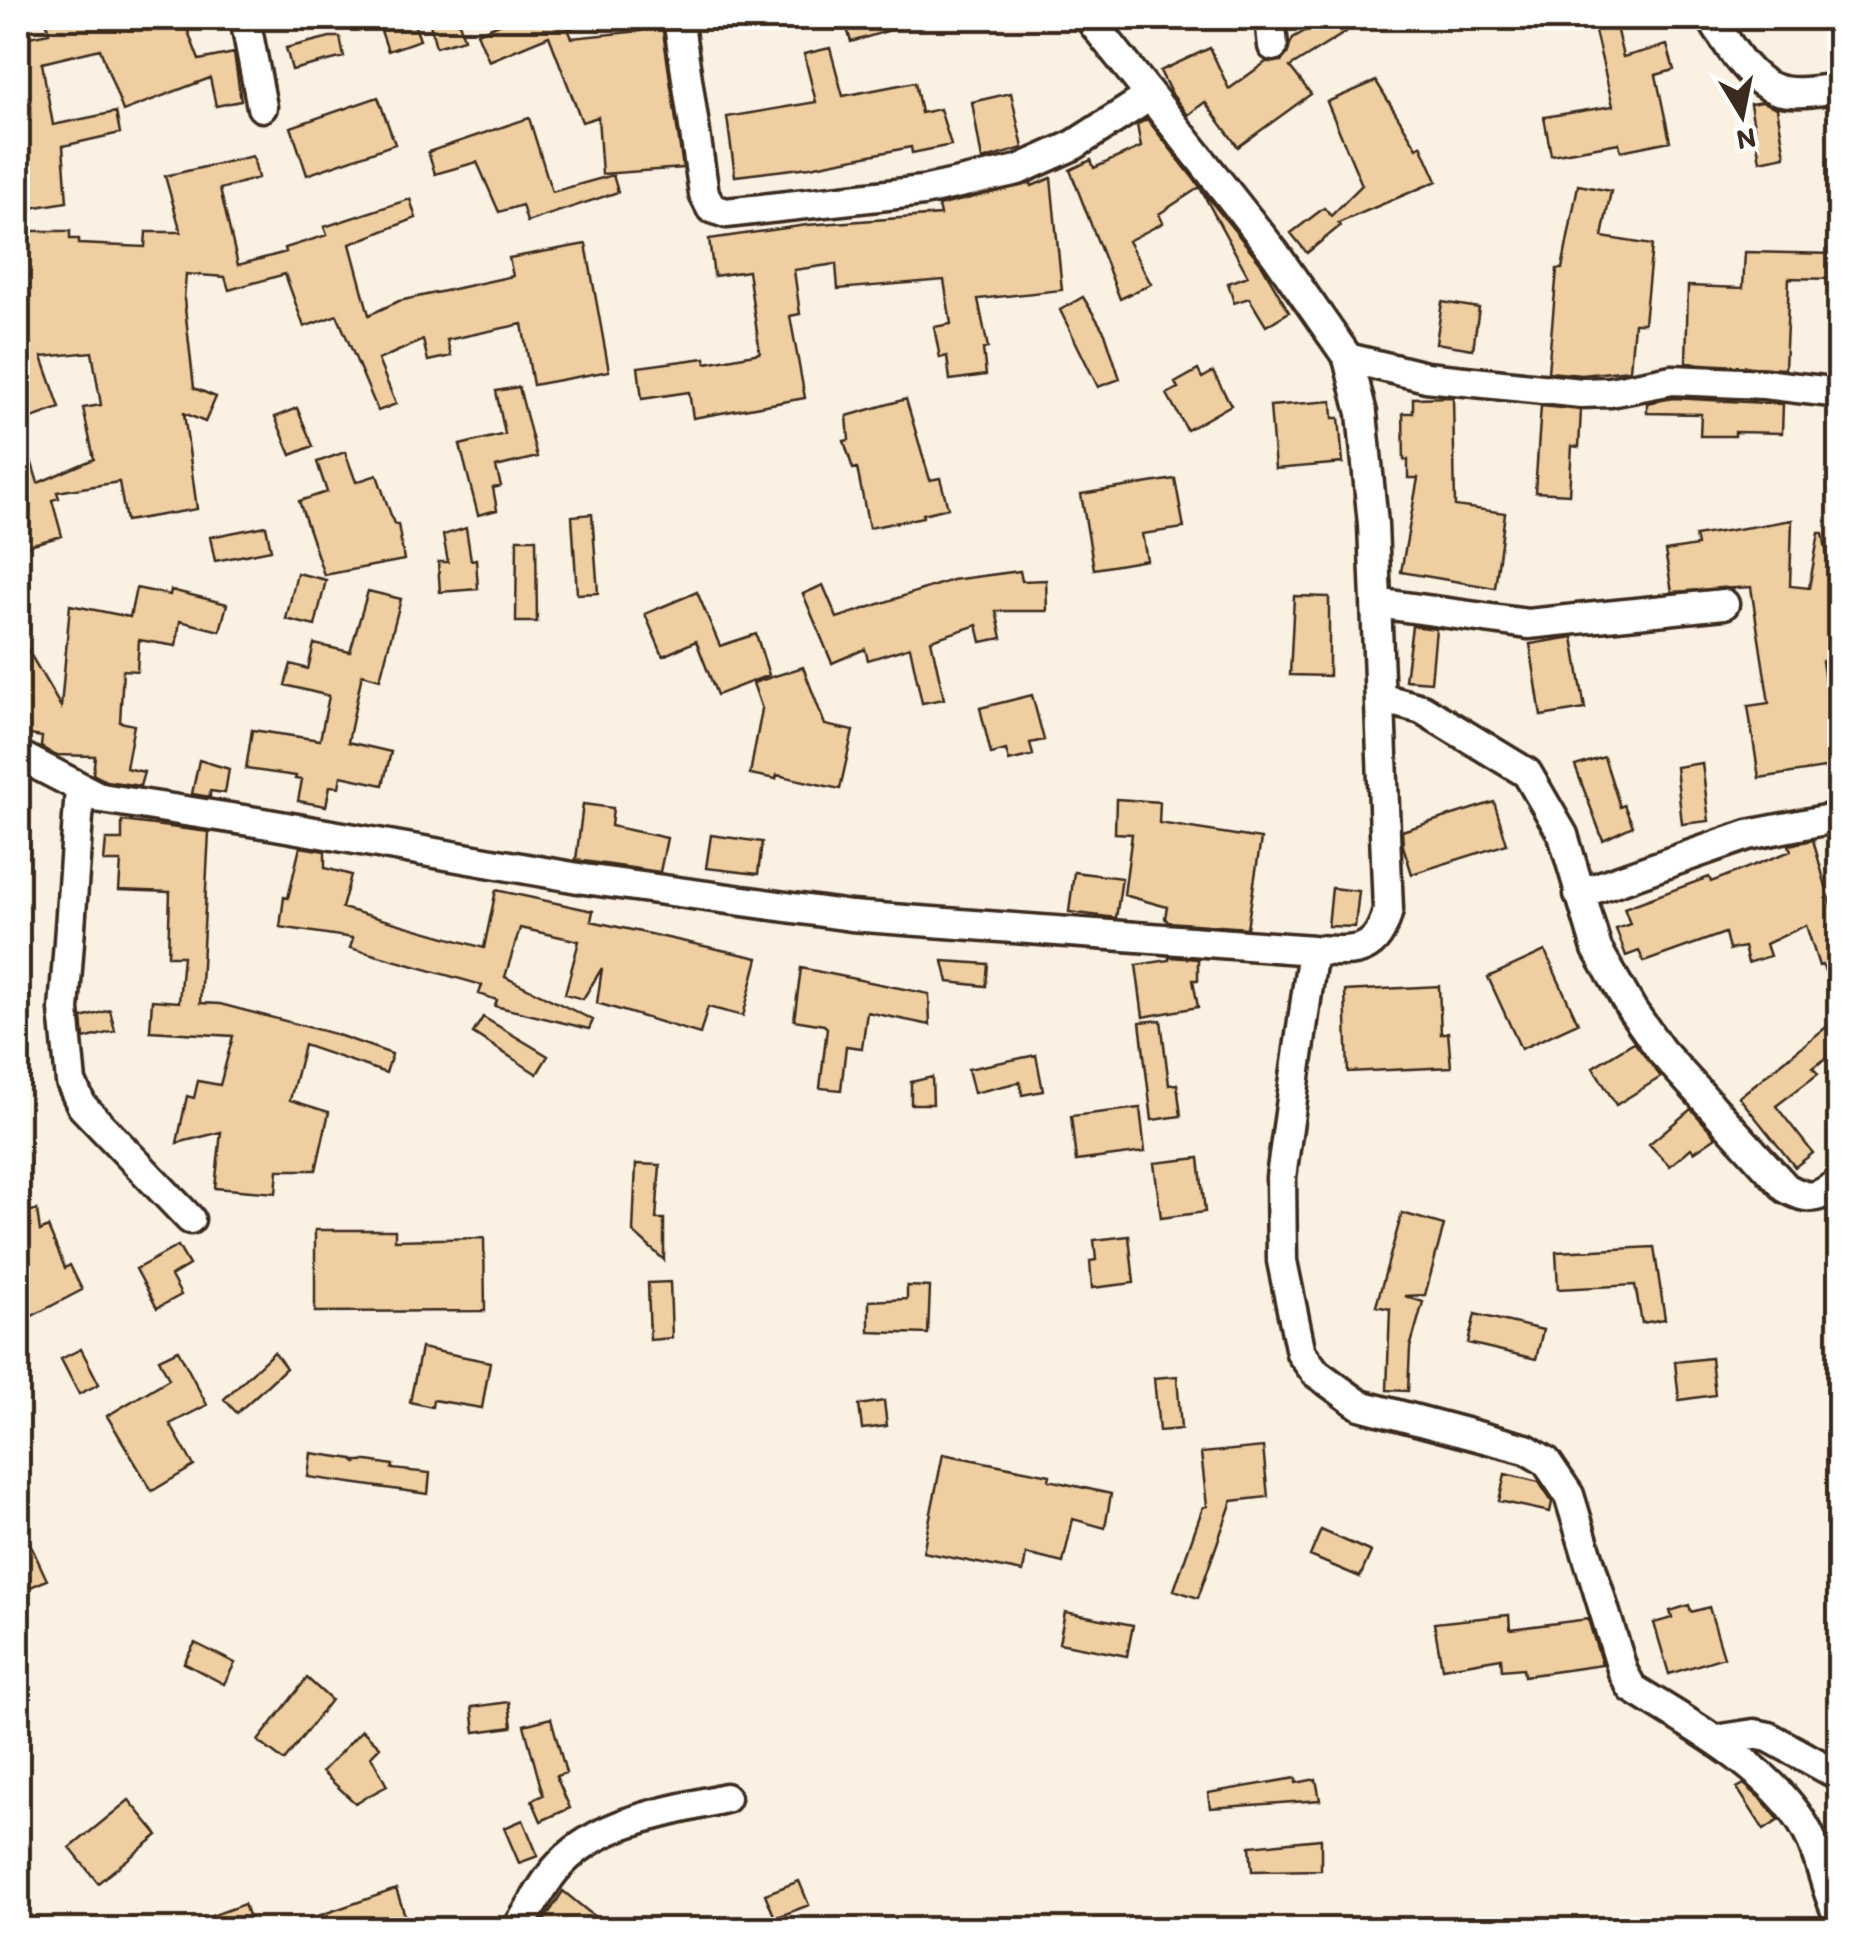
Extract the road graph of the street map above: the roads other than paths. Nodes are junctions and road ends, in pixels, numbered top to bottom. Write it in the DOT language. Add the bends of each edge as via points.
graph roads {
  1 [pos="245,18"];
  2 [pos="678,18"];
  3 [pos="1089,18"];
  4 [pos="1711,18"];
  5 [pos="1840,88"];
  6 [pos="1150,96"];
  7 [pos="262,106"];
  8 [pos="1348,358"];
  9 [pos="1840,394"];
  10 [pos="1376,603"];
  11 [pos="1724,604"];
  12 [pos="1380,698"];
  13 [pos="18,755"];
  14 [pos="80,790"];
  15 [pos="1840,817"];
  16 [pos="1579,894"];
  17 [pos="1313,950"];
  18 [pos="1840,1182"];
  19 [pos="190,1219"];
  20 [pos="1715,1740"];
  21 [pos="1840,1776"];
  22 [pos="725,1798"];
  23 [pos="1840,1919"];
  24 [pos="516,1930"];
  1 -- 7 [label="street"];
  2 -- 6 [label="street" via="704,194 711,208 726,213 923,191 1018,170 1074,145"];
  3 -- 6 [label="street"];
  4 -- 5 [label="street" via="1734,52 1774,89"];
  6 -- 8 [label="street" via="1312,302"];
  8 -- 9 [label="street" via="1426,378 1581,393 1672,380"];
  8 -- 10 [label="street" via="1362,412"];
  10 -- 11 [label="street" via="1528,624"];
  10 -- 12 [label="street"];
  12 -- 16 [label="street" via="1422,709 1527,772 1563,835"];
  12 -- 17 [label="street" via="1388,910 1382,933 1366,947"];
  13 -- 14 [label="street"];
  14 -- 17 [label="street" via="584,879 851,916"];
  14 -- 19 [label="street" via="64,1010 71,1082 82,1106"];
  15 -- 16 [label="street" via="1748,836"];
  16 -- 18 [label="street" via="1597,949 1632,1010 1786,1188 1818,1198"];
  17 -- 20 [label="street" via="1281,1177 1282,1260 1301,1352 1316,1373 1360,1405 1526,1448 1546,1462 1570,1495 1632,1688"];
  20 -- 21 [label="street" via="1769,1737"];
  20 -- 23 [label="street" via="1748,1764 1805,1828"];
  22 -- 24 [label="street" via="594,1836 554,1871"];
}
